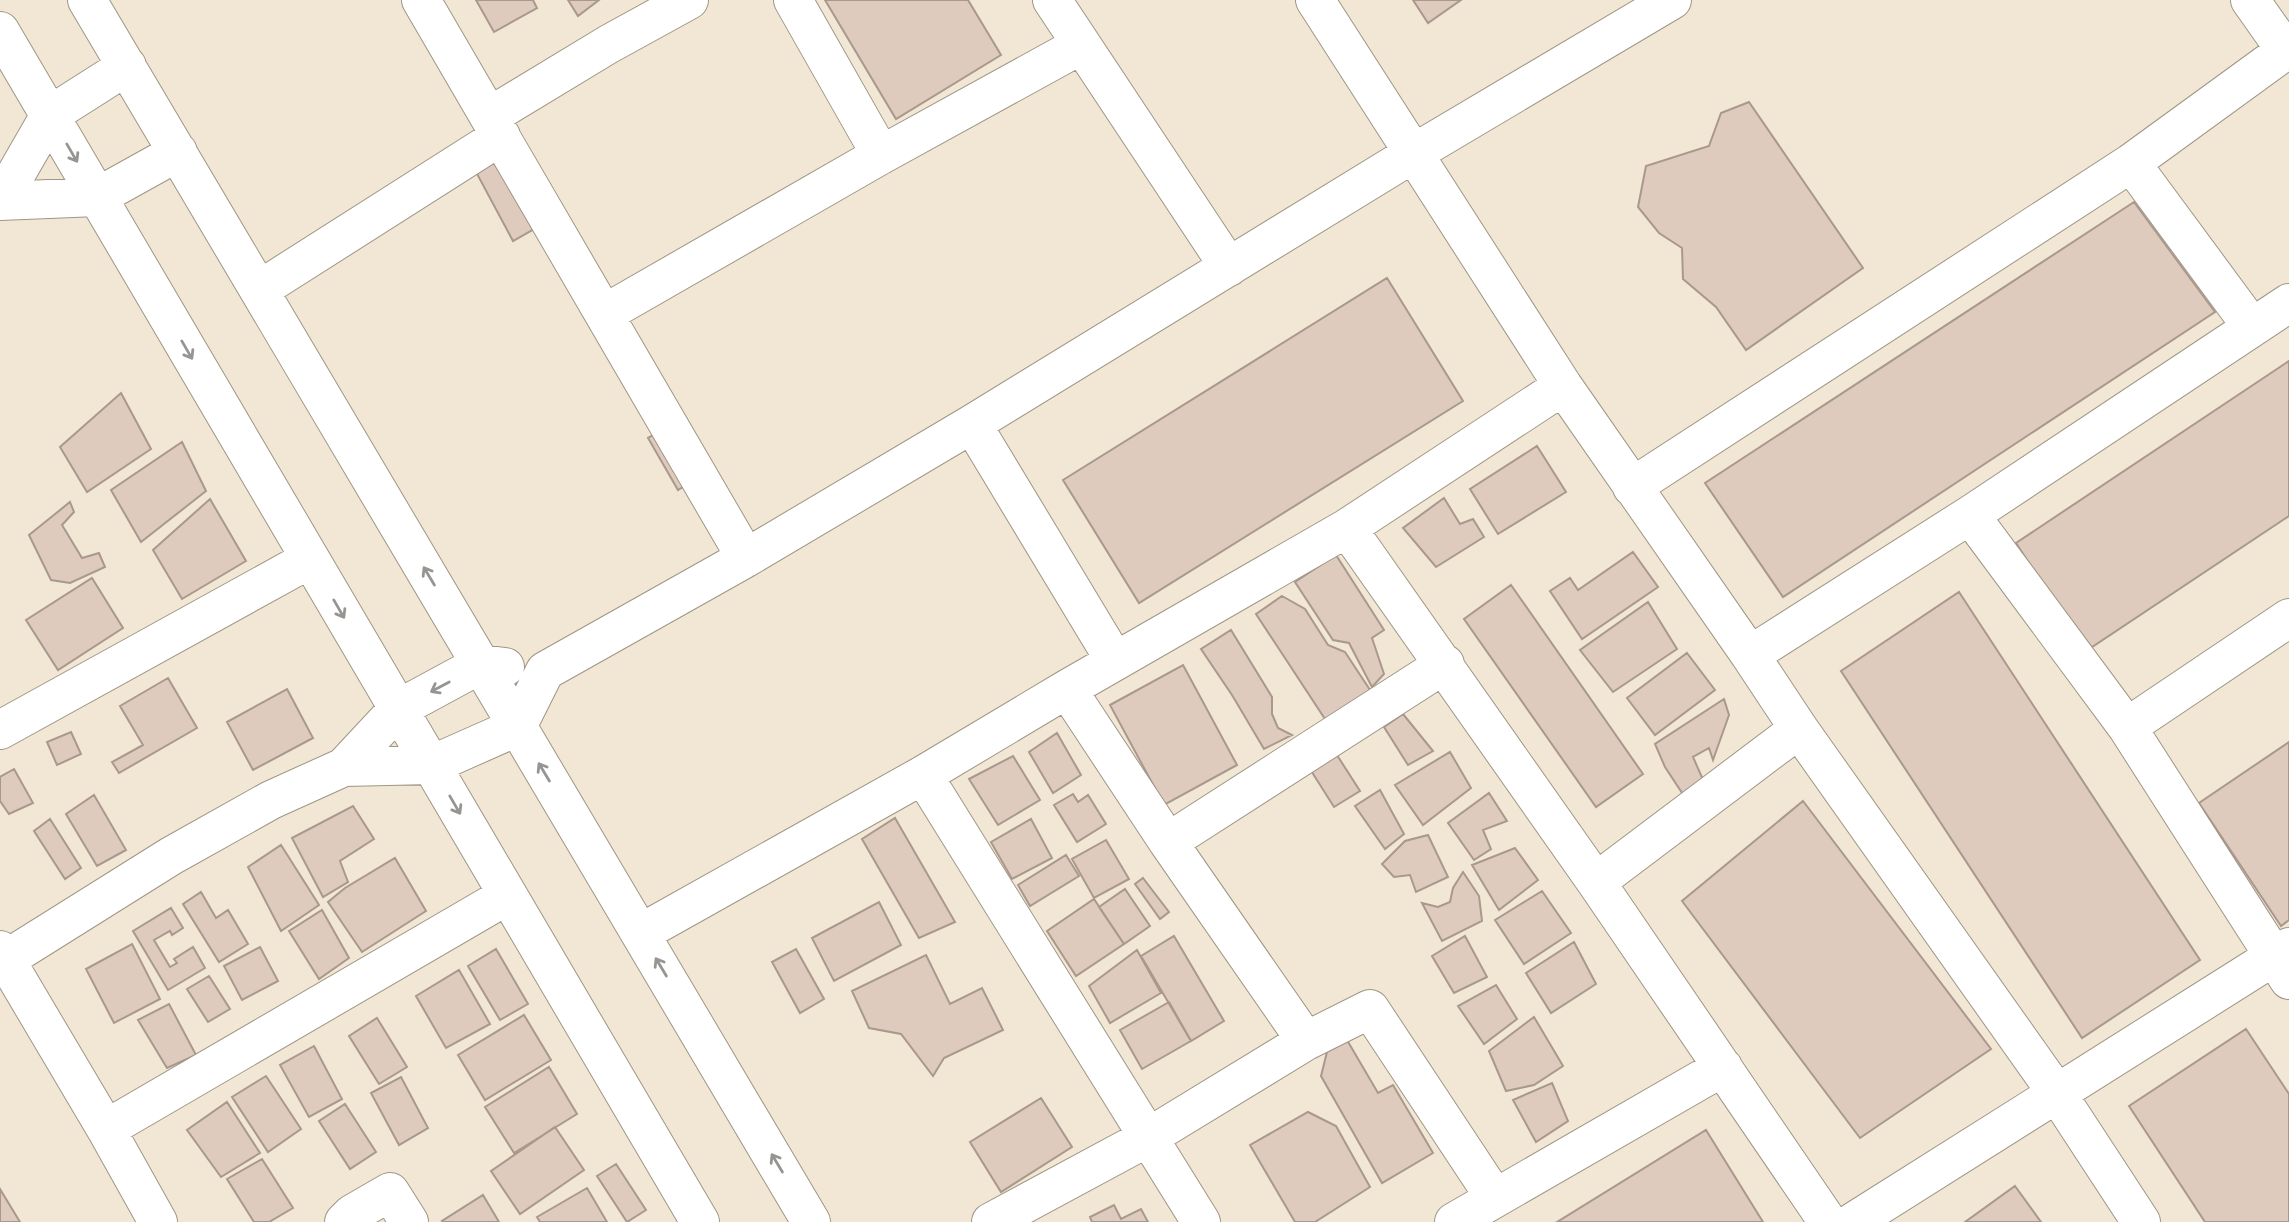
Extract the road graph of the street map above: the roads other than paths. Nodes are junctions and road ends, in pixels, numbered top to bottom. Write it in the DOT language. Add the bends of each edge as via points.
graph roads {
  1 [pos="88,0"];
  2 [pos="421,0"];
  3 [pos="689,0"];
  4 [pos="793,0"];
  5 [pos="1052,0"];
  6 [pos="1315,0"];
  7 [pos="1672,0"];
  8 [pos="2250,0"];
  9 [pos="0,31"];
  10 [pos="1081,45"];
  11 [pos="2287,50"];
  12 [pos="127,66"];
  13 [pos="50,116"];
  14 [pos="495,126"];
  15 [pos="178,152"];
  16 [pos="1415,153"];
  17 [pos="881,155"];
  18 [pos="2131,163"];
  19 [pos="97,197"];
  20 [pos="1,201"];
  21 [pos="1229,267"];
  22 [pos="259,290"];
  23 [pos="2289,303"];
  24 [pos="604,314"];
  25 [pos="2252,327"];
  26 [pos="1563,386"];
  27 [pos="972,424"];
  28 [pos="1632,487"];
  29 [pos="1970,515"];
  30 [pos="1347,527"];
  31 [pos="747,558"];
  32 [pos="310,559"];
  33 [pos="2289,618"];
  34 [pos="1749,654"];
  35 [pos="1115,661"];
  36 [pos="481,664"];
  37 [pos="1445,664"];
  38 [pos="545,671"];
  39 [pos="1067,689"];
  40 [pos="398,709"];
  41 [pos="517,727"];
  42 [pos="2127,727"];
  43 [pos="1799,729"];
  44 [pos="0,730"];
  45 [pos="431,765"];
  46 [pos="344,767"];
  47 [pos="923,775"];
  48 [pos="1168,842"];
  49 [pos="1596,882"];
  50 [pos="508,895"];
  51 [pos="641,933"];
  52 [pos="3,955"];
  53 [pos="2284,961"];
  54 [pos="1306,1041"];
  55 [pos="1723,1067"];
  56 [pos="2056,1092"];
  57 [pos="106,1129"];
  58 [pos="1147,1138"];
  59 [pos="1495,1198"];
  60 [pos="158,1222"];
  61 [pos="344,1222"];
  62 [pos="409,1222"];
  63 [pos="700,1222"];
  64 [pos="811,1222"];
  65 [pos="991,1222"];
  66 [pos="1201,1222"];
  67 [pos="1454,1222"];
  68 [pos="1828,1222"];
  69 [pos="1853,1222"];
  70 [pos="2141,1222"];
  1 -- 12 [label="street"];
  2 -- 14 [label="street"];
  3 -- 14 [label="street" via="609,44"];
  4 -- 17 [label="street"];
  5 -- 10 [label="street"];
  6 -- 16 [label="street"];
  7 -- 16 [label="street"];
  8 -- 11 [label="street"];
  9 -- 13 [label="street"];
  10 -- 17 [label="street"];
  10 -- 21 [label="street"];
  11 -- 18 [label="street"];
  12 -- 13 [label="street"];
  12 -- 15 [label="street"];
  13 -- 19 [label="street, one-way"];
  13 -- 20 [label="street"];
  14 -- 22 [label="street"];
  14 -- 24 [label="street"];
  15 -- 19 [label="street"];
  15 -- 22 [label="street"];
  16 -- 21 [label="street"];
  16 -- 26 [label="street"];
  17 -- 24 [label="street"];
  18 -- 25 [label="street"];
  18 -- 28 [label="street"];
  19 -- 20 [label="street"];
  19 -- 32 [label="street, one-way"];
  21 -- 27 [label="street"];
  36 -- 22 [label="street, one-way"];
  23 -- 25 [label="street"];
  24 -- 31 [label="street"];
  25 -- 29 [label="street"];
  26 -- 28 [label="street"];
  26 -- 30 [label="street"];
  27 -- 31 [label="street"];
  27 -- 35 [label="street"];
  28 -- 34 [label="street"];
  29 -- 34 [label="street"];
  29 -- 42 [label="street"];
  30 -- 35 [label="street"];
  30 -- 37 [label="street"];
  31 -- 38 [label="street"];
  32 -- 40 [label="street, one-way"];
  32 -- 44 [label="street"];
  33 -- 42 [label="street"];
  34 -- 43 [label="street"];
  35 -- 39 [label="street"];
  36 -- 38 [label="street"];
  36 -- 40 [label="street, one-way"];
  36 -- 41 [label="street"];
  37 -- 48 [label="street"];
  37 -- 49 [label="street"];
  38 -- 41 [label="street"];
  39 -- 47 [label="street"];
  39 -- 48 [label="street"];
  40 -- 45 [label="street"];
  40 -- 46 [label="street"];
  41 -- 45 [label="street"];
  51 -- 41 [label="street, one-way"];
  42 -- 53 [label="street"];
  43 -- 49 [label="street"];
  43 -- 56 [label="street"];
  45 -- 46 [label="street"];
  45 -- 50 [label="street, one-way"];
  46 -- 52 [label="street" via="271,800"];
  47 -- 51 [label="street"];
  47 -- 58 [label="street"];
  48 -- 54 [label="street"];
  49 -- 55 [label="street"];
  50 -- 57 [label="street"];
  50 -- 63 [label="street"];
  64 -- 51 [label="street, one-way"];
  52 -- 57 [label="street"];
  53 -- 56 [label="street"];
  54 -- 58 [label="street"];
  54 -- 59 [label="street" via="1370,1009"];
  55 -- 59 [label="street"];
  55 -- 68 [label="street"];
  56 -- 69 [label="street"];
  56 -- 70 [label="street"];
  57 -- 60 [label="street"];
  58 -- 65 [label="street"];
  58 -- 66 [label="street"];
  59 -- 67 [label="street"];
  61 -- 62 [label="street" via="390,1192"];
}
